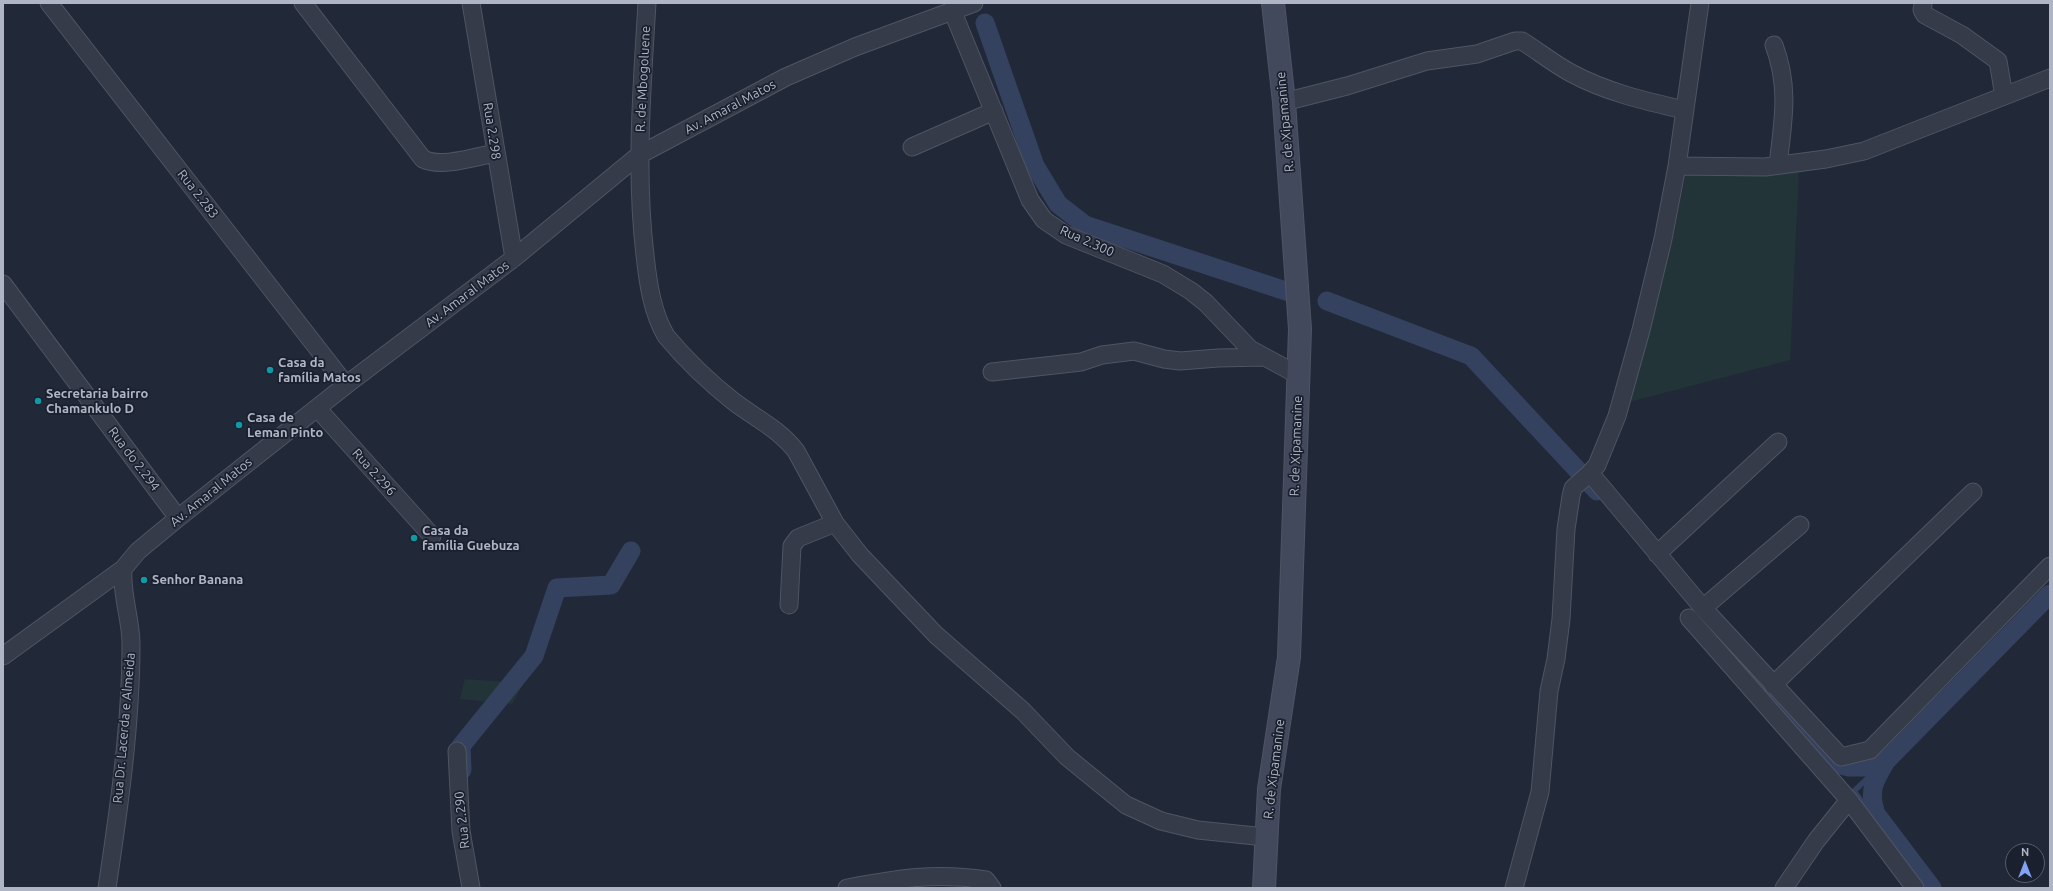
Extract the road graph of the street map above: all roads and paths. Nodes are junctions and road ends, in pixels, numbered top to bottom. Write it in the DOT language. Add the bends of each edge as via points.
graph roads {
  1 [pos="49,3"];
  2 [pos="303,3"];
  3 [pos="471,3"];
  4 [pos="648,3"];
  5 [pos="974,3"];
  6 [pos="1273,3"];
  7 [pos="1700,3"];
  8 [pos="1923,5"];
  9 [pos="952,10"];
  10 [pos="1774,45"];
  11 [pos="2050,78"];
  12 [pos="2004,96"];
  13 [pos="1284,102"];
  14 [pos="1684,110"];
  15 [pos="994,111"];
  16 [pos="912,147"];
  17 [pos="495,154"];
  18 [pos="639,155"];
  19 [pos="1778,165"];
  20 [pos="1677,166"];
  21 [pos="514,258"];
  22 [pos="3,284"];
  23 [pos="1264,357"];
  24 [pos="992,372"];
  25 [pos="1298,375"];
  26 [pos="346,385"];
  27 [pos="316,408"];
  28 [pos="1778,442"];
  29 [pos="1590,473"];
  30 [pos="1973,492"];
  31 [pos="178,518"];
  32 [pos="835,523"];
  33 [pos="1800,525"];
  34 [pos="432,536"];
  35 [pos="1657,554"];
  36 [pos="2050,566"];
  37 [pos="123,569"];
  38 [pos="789,605"];
  39 [pos="1703,608"];
  40 [pos="1689,618"];
  41 [pos="3,656"];
  42 [pos="1772,685"];
  43 [pos="457,751"];
  44 [pos="1849,800"];
  45 [pos="1265,837"];
  46 [pos="107,888"];
  47 [pos="471,888"];
  48 [pos="847,888"];
  49 [pos="992,888"];
  50 [pos="1264,888"];
  51 [pos="1514,888"];
  52 [pos="1784,888"];
  53 [pos="1915,888"];
  1 -- 26 [label="street, Rua 2.283"];
  2 -- 17 [label="street" via="423,159 430,163 441,163"];
  3 -- 17 [label="street, Rua 2.298"];
  4 -- 18 [label="street, R. de Mbogoluene"];
  5 -- 9 [label="street, Av. Amaral Matos"];
  6 -- 13 [label="street, R. de Xipamanine"];
  7 -- 14 [label="street"];
  8 -- 12 [label="street" via="1925,15 1962,35 1998,61"];
  9 -- 15 [label="street, Rua 2.300"];
  9 -- 18 [label="street, Av. Amaral Matos" via="786,77"];
  10 -- 19 [label="street" via="1782,65 1786,96"];
  11 -- 12 [label="street"];
  12 -- 19 [label="street" via="1864,151"];
  13 -- 14 [label="street" via="1427,61 1477,54 1522,41 1589,82 1630,98"];
  13 -- 25 [label="street, R. de Xipamanine" via="1300,329"];
  14 -- 20 [label="street"];
  15 -- 16 [label="street"];
  15 -- 23 [label="street, Rua 2.300" via="1030,200 1044,220 1066,235 1163,274 1191,291 1250,349"];
  17 -- 21 [label="street, Rua 2.298"];
  18 -- 21 [label="street, Av. Amaral Matos"];
  18 -- 32 [label="street, R. de Mbogoluene" via="647,276 660,327 673,344 721,392 776,430 789,443 796,451"];
  19 -- 20 [label="street"];
  20 -- 29 [label="street" via="1641,330 1617,416 1600,458"];
  21 -- 26 [label="street, Av. Amaral Matos"];
  22 -- 31 [label="street, Rua do 2.294"];
  23 -- 24 [label="street" via="1180,361 1134,351 1102,355 1081,362"];
  23 -- 25 [label="street, Rua 2.300"];
  25 -- 45 [label="street, R. de Xipamanine" via="1289,657 1269,789"];
  26 -- 27 [label="street, Av. Amaral Matos"];
  27 -- 31 [label="street, Av. Amaral Matos"];
  27 -- 34 [label="street, Rua 2.296"];
  28 -- 35 [label="street"];
  29 -- 35 [label="street"];
  29 -- 51 [label="street" via="1572,488 1540,792"];
  30 -- 42 [label="street"];
  31 -- 37 [label="street, Av. Amaral Matos" via="138,551"];
  32 -- 38 [label="street" via="798,538 792,546"];
  32 -- 45 [label="street, R. de Mbogoluene" via="860,555 936,635 1023,711 1067,757 1126,805 1161,821 1198,830"];
  33 -- 39 [label="street"];
  35 -- 39 [label="street"];
  36 -- 42 [label="street" via="1870,750 1841,757"];
  37 -- 41 [label="street, Av. Amaral Matos"];
  37 -- 46 [label="street, Rua Dr. Lacerda e Almeida" via="122,582 131,642 129,705"];
  39 -- 42 [label="street"];
  40 -- 44 [label="street"];
  43 -- 47 [label="street, Rua 2.290" via="461,831"];
  44 -- 52 [label="street" via="1816,841"];
  44 -- 53 [label="street"];
  45 -- 50 [label="street, R. de Xipamanine"];
  48 -- 49 [label="street" via="906,877 957,875 986,880"];
}
